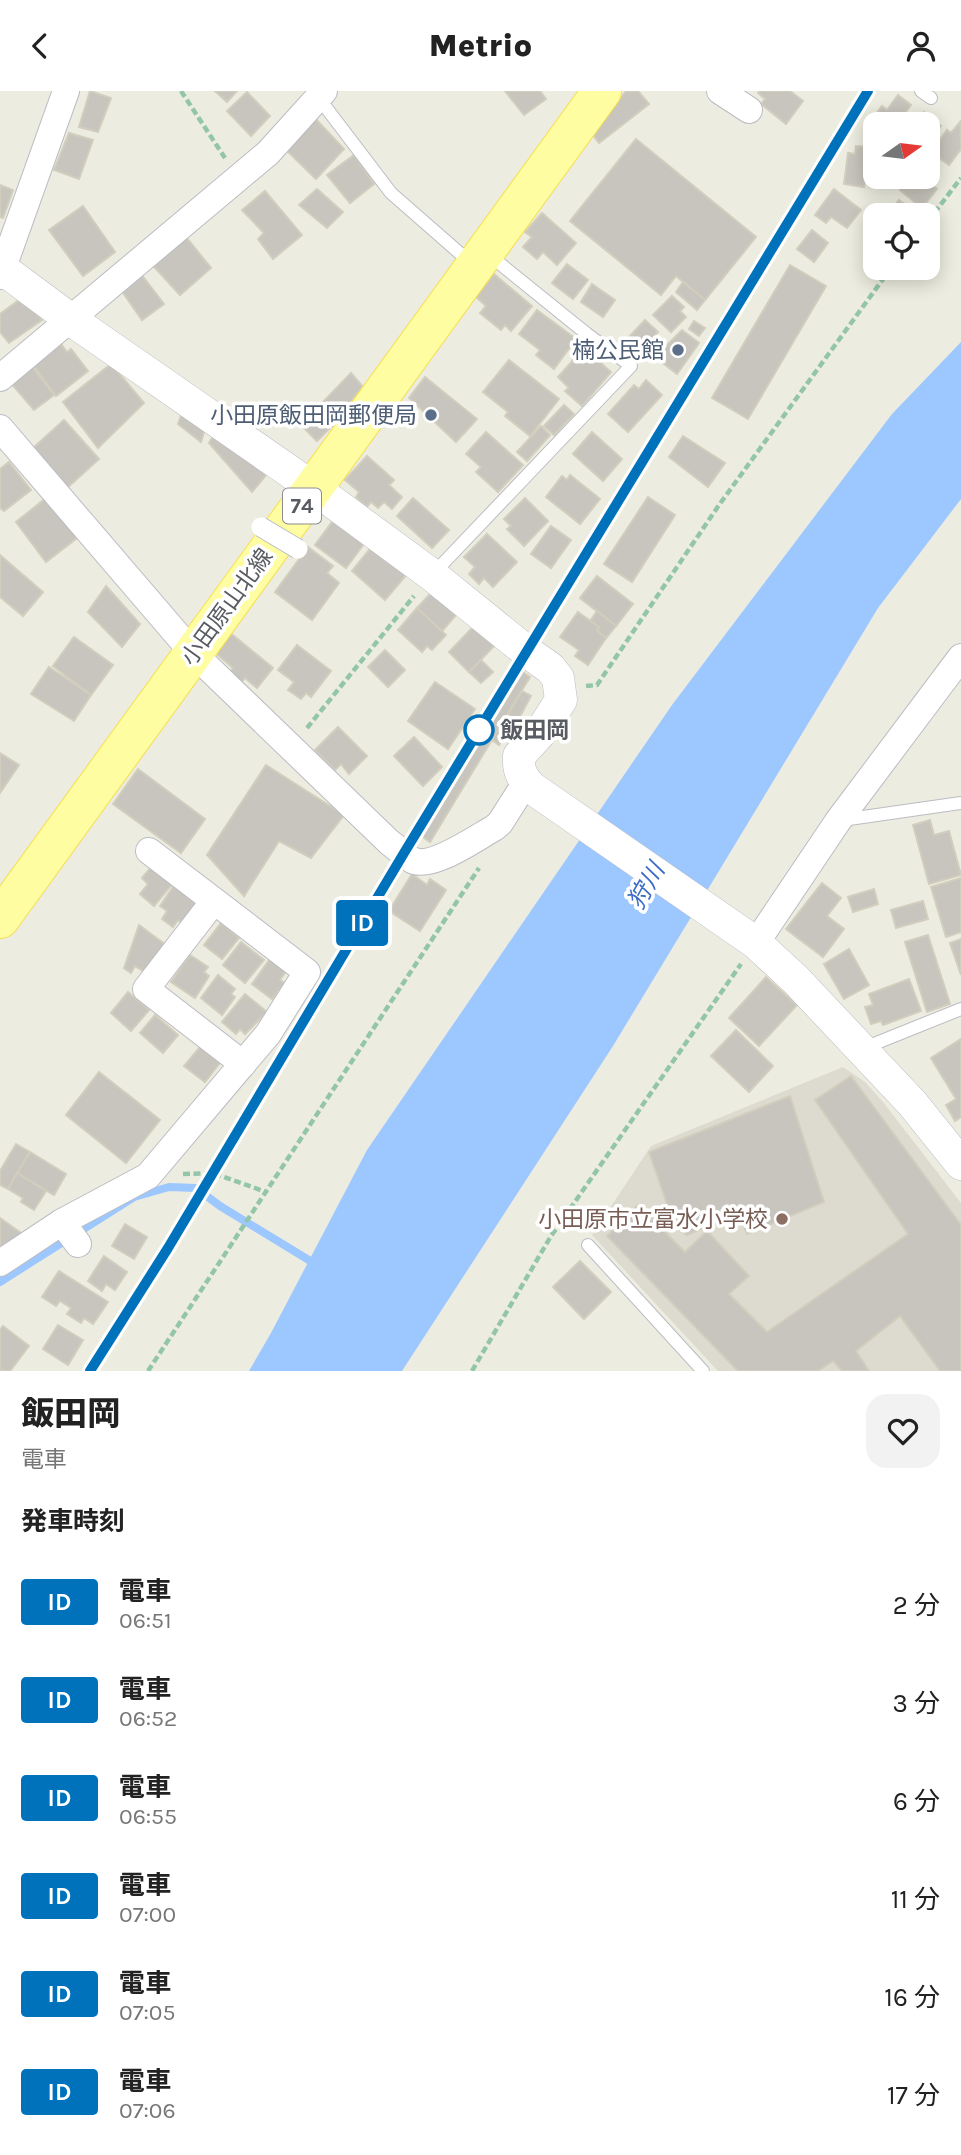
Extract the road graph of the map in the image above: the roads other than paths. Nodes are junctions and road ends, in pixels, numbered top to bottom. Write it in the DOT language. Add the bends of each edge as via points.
graph roads {
  1 [pos="66,91"];
  2 [pos="602,91"];
  3 [pos="720,91"];
  4 [pos="321,94"];
  5 [pos="749,110"];
  6 [pos="480,259"];
  7 [pos="1,271"];
  8 [pos="70,319"];
  9 [pos="0,378"];
  10 [pos="0,428"];
  11 [pos="315,489"];
  12 [pos="261,527"];
  13 [pos="298,549"];
  14 [pos="432,575"];
  15 [pos="193,653"];
  16 [pos="961,657"];
  17 [pos="529,785"];
  18 [pos="961,803"];
  19 [pos="838,821"];
  20 [pos="149,851"];
  21 [pos="214,901"];
  22 [pos="0,919"];
  23 [pos="756,943"];
  24 [pos="961,1009"];
  25 [pos="862,1049"];
  26 [pos="243,1064"];
  27 [pos="960,1161"];
  28 [pos="62,1222"];
  29 [pos="78,1244"];
  30 [pos="588,1245"];
  31 [pos="0,1263"];
  32 [pos="703,1371"];
  1 -- 7 [label="street"];
  2 -- 6 [label="main road, 小田原山北線 / 74"];
  3 -- 5 [label="street"];
  4 -- 6 [label="lane" via="391,194"];
  4 -- 8 [label="street" via="268,153"];
  6 -- 11 [label="main road, 小田原山北線 / 74"];
  6 -- 14 [label="lane" via="631,366"];
  7 -- 8 [label="street"];
  8 -- 9 [label="street"];
  8 -- 11 [label="street"];
  10 -- 15 [label="street"];
  11 -- 14 [label="street"];
  11 -- 15 [label="main road, 小田原山北線 / 74"];
  12 -- 13 [label="street, bridge"];
  14 -- 17 [label="street" via="558,678 561,701 519,756 519,772"];
  15 -- 17 [label="street" via="413,861 436,859 494,828"];
  15 -- 22 [label="main road, 小田原山北線 / 74"];
  16 -- 19 [label="street"];
  17 -- 23 [label="street"];
  18 -- 19 [label="lane"];
  19 -- 23 [label="street"];
  20 -- 21 [label="street"];
  21 -- 26 [label="street" via="307,972"];
  21 -- 26 [label="street" via="146,989"];
  23 -- 25 [label="street"];
  24 -- 25 [label="lane"];
  25 -- 27 [label="street"];
  26 -- 28 [label="street" via="148,1176"];
  28 -- 29 [label="street"];
  28 -- 31 [label="street"];
  30 -- 32 [label="lane"];
}
